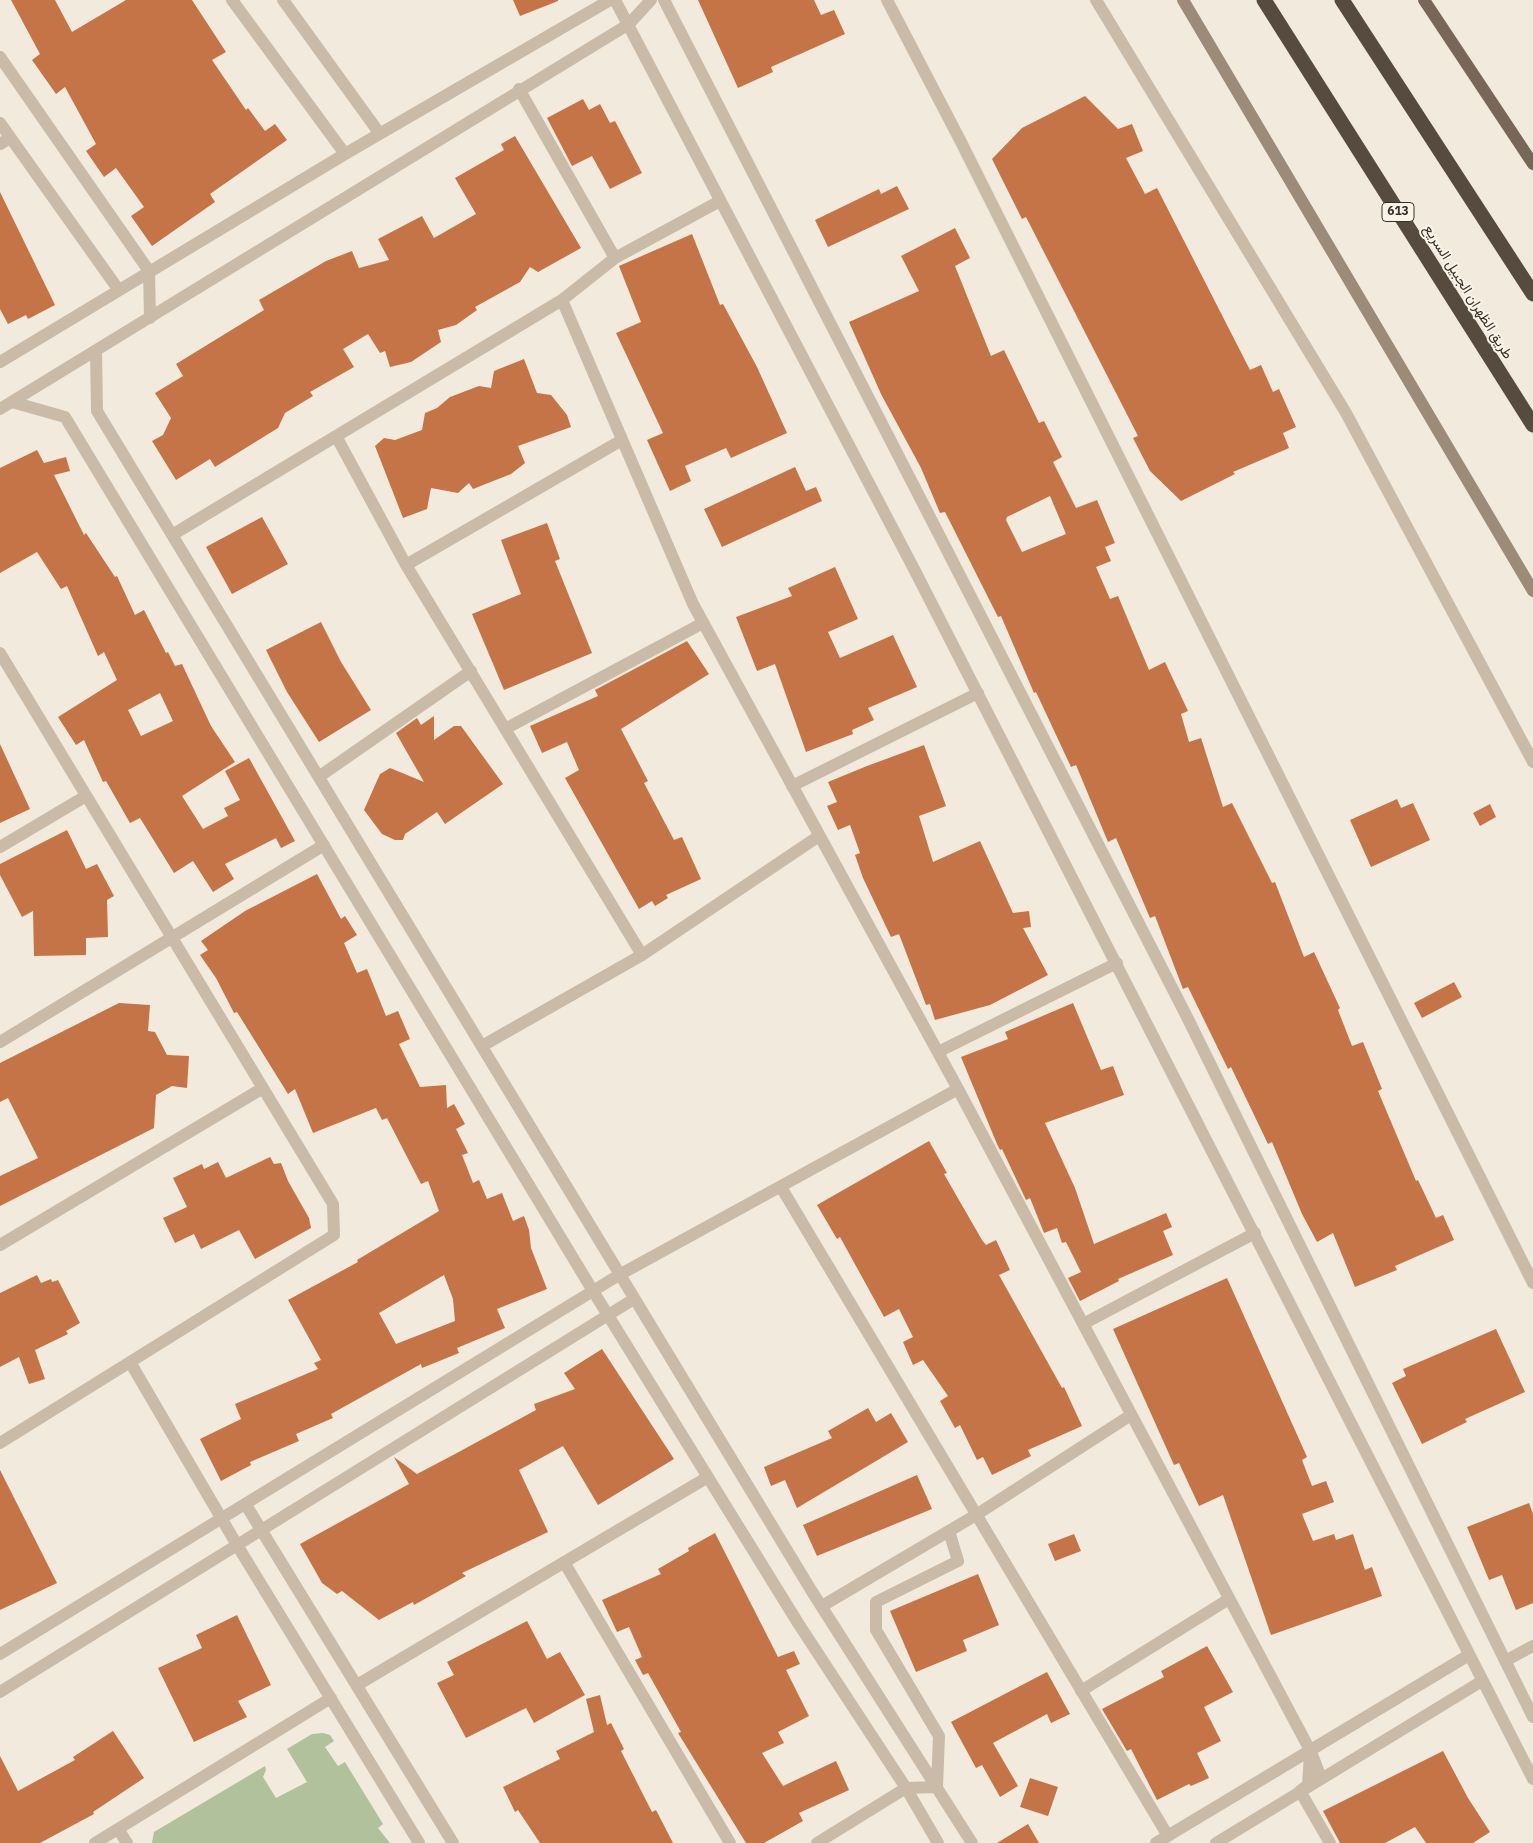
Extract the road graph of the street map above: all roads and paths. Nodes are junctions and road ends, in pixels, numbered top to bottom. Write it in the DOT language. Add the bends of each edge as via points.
graph roads {
  1 [pos="232,0"];
  2 [pos="282,0"];
  3 [pos="610,0"];
  4 [pos="615,0"];
  5 [pos="651,0"];
  6 [pos="664,0"];
  7 [pos="887,0"];
  8 [pos="1096,0"];
  9 [pos="1183,0"];
  10 [pos="1264,0"];
  11 [pos="1342,0"];
  12 [pos="1347,0"];
  13 [pos="1424,0"];
  14 [pos="629,24"];
  15 [pos="1368,40"];
  16 [pos="0,58"];
  17 [pos="519,89"];
  18 [pos="0,123"];
  19 [pos="380,134"];
  20 [pos="5,141"];
  21 [pos="345,154"];
  22 [pos="1533,164"];
  23 [pos="720,201"];
  24 [pos="615,258"];
  25 [pos="149,271"];
  26 [pos="118,290"];
  27 [pos="1533,294"];
  28 [pos="562,300"];
  29 [pos="150,318"];
  30 [pos="96,351"];
  31 [pos="0,362"];
  32 [pos="12,402"];
  33 [pos="0,410"];
  34 [pos="1533,425"];
  35 [pos="336,436"];
  36 [pos="622,440"];
  37 [pos="172,535"];
  38 [pos="406,565"];
  39 [pos="1533,591"];
  40 [pos="703,623"];
  41 [pos="0,653"];
  42 [pos="470,671"];
  43 [pos="978,693"];
  44 [pos="505,729"];
  45 [pos="1533,762"];
  46 [pos="320,776"];
  47 [pos="792,786"];
  48 [pos="86,796"];
  49 [pos="819,836"];
  50 [pos="324,845"];
  51 [pos="0,847"];
  52 [pos="171,936"];
  53 [pos="642,955"];
  54 [pos="1117,963"];
  55 [pos="0,1042"];
  56 [pos="482,1046"];
  57 [pos="938,1052"];
  58 [pos="264,1088"];
  59 [pos="958,1089"];
  60 [pos="781,1187"];
  61 [pos="1255,1233"];
  62 [pos="0,1245"];
  63 [pos="619,1274"];
  64 [pos="1533,1284"];
  65 [pos="593,1291"];
  66 [pos="634,1299"];
  67 [pos="608,1314"];
  68 [pos="1083,1324"];
  69 [pos="130,1362"];
  70 [pos="1131,1415"];
  71 [pos="0,1442"];
  72 [pos="708,1477"];
  73 [pos="246,1505"];
  74 [pos="976,1515"];
  75 [pos="223,1520"];
  76 [pos="261,1531"];
  77 [pos="949,1531"];
  78 [pos="237,1545"];
  79 [pos="564,1562"];
  80 [pos="1229,1599"];
  81 [pos="822,1606"];
  82 [pos="1533,1646"];
  83 [pos="0,1654"];
  84 [pos="1469,1655"];
  85 [pos="1505,1661"];
  86 [pos="1482,1681"];
  87 [pos="356,1686"];
  88 [pos="1081,1691"];
  89 [pos="0,1692"];
  90 [pos="331,1698"];
  91 [pos="1533,1717"];
  92 [pos="1310,1752"];
  93 [pos="1321,1778"];
  94 [pos="1533,1779"];
  95 [pos="937,1787"];
  96 [pos="906,1788"];
  97 [pos="1300,1791"];
  98 [pos="118,1829"];
  99 [pos="1168,1836"];
  100 [pos="95,1843"];
  101 [pos="127,1843"];
  102 [pos="420,1843"];
  103 [pos="453,1843"];
  104 [pos="730,1843"];
  105 [pos="817,1843"];
  106 [pos="938,1843"];
  107 [pos="972,1843"];
  108 [pos="1156,1843"];
  109 [pos="1216,1843"];
  110 [pos="1330,1843"];
  1 -- 21 [label="street"];
  2 -- 19 [label="street"];
  3 -- 19 [label="street"];
  4 -- 14 [label="street"];
  5 -- 14 [label="street"];
  6 -- 85 [label="street" via="1186,1015"];
  7 -- 64 [label="street" via="1081,380"];
  8 -- 45 [label="street" via="1346,413"];
  9 -- 39 [label="main road"];
  10 -- 34 [label="highway, طريق الظهران الجبيل السريع / 613"];
  11 -- 15 [label="highway"];
  12 -- 15 [label="highway"];
  13 -- 22 [label="main road"];
  14 -- 17 [label="street"];
  14 -- 23 [label="street"];
  15 -- 27 [label="highway"];
  16 -- 25 [label="street"];
  17 -- 24 [label="street"];
  17 -- 29 [label="street"];
  18 -- 20 [label="street"];
  19 -- 21 [label="street"];
  20 -- 26 [label="street"];
  21 -- 25 [label="street"];
  23 -- 24 [label="street"];
  23 -- 43 [label="street"];
  24 -- 28 [label="street"];
  25 -- 26 [label="street"];
  25 -- 29 [label="street"];
  26 -- 31 [label="street"];
  28 -- 35 [label="street"];
  28 -- 36 [label="street"];
  29 -- 30 [label="street"];
  30 -- 32 [label="street"];
  30 -- 37 [label="street" via="96,411"];
  32 -- 33 [label="street"];
  32 -- 50 [label="street" via="65,417"];
  35 -- 37 [label="street"];
  35 -- 38 [label="street"];
  36 -- 38 [label="street"];
  36 -- 40 [label="street"];
  37 -- 46 [label="street"];
  38 -- 42 [label="street"];
  40 -- 44 [label="street"];
  40 -- 47 [label="street"];
  41 -- 48 [label="street"];
  42 -- 44 [label="street"];
  42 -- 46 [label="street"];
  43 -- 47 [label="street"];
  43 -- 54 [label="street"];
  44 -- 53 [label="street"];
  46 -- 56 [label="street"];
  47 -- 49 [label="street"];
  48 -- 51 [label="street"];
  48 -- 52 [label="street"];
  49 -- 53 [label="street"];
  49 -- 57 [label="street"];
  50 -- 52 [label="street"];
  50 -- 65 [label="street"];
  52 -- 55 [label="street"];
  52 -- 58 [label="street"];
  53 -- 56 [label="street"];
  54 -- 57 [label="street"];
  54 -- 61 [label="street"];
  56 -- 63 [label="street"];
  57 -- 59 [label="street"];
  58 -- 62 [label="street"];
  58 -- 69 [label="street" via="333,1204 334,1235"];
  59 -- 60 [label="street"];
  59 -- 68 [label="street"];
  60 -- 63 [label="street"];
  60 -- 74 [label="street"];
  61 -- 68 [label="street"];
  61 -- 84 [label="street"];
  63 -- 65 [label="street"];
  63 -- 66 [label="street"];
  65 -- 67 [label="street"];
  65 -- 73 [label="street"];
  66 -- 67 [label="street"];
  66 -- 81 [label="street"];
  67 -- 72 [label="street"];
  67 -- 76 [label="street"];
  68 -- 70 [label="street"];
  69 -- 71 [label="street"];
  69 -- 75 [label="street"];
  70 -- 74 [label="street"];
  70 -- 80 [label="street"];
  72 -- 79 [label="street"];
  72 -- 96 [label="street"];
  73 -- 75 [label="street"];
  73 -- 76 [label="street"];
  74 -- 77 [label="street"];
  74 -- 88 [label="street"];
  75 -- 78 [label="street"];
  75 -- 83 [label="street"];
  76 -- 78 [label="street"];
  76 -- 87 [label="street"];
  77 -- 81 [label="street"];
  77 -- 95 [label="street" via="958,1561 876,1602 876,1630 940,1736"];
  78 -- 89 [label="street"];
  78 -- 90 [label="street"];
  79 -- 87 [label="street"];
  79 -- 104 [label="street"];
  80 -- 88 [label="street"];
  80 -- 92 [label="street"];
  81 -- 95 [label="street"];
  82 -- 85 [label="street"];
  84 -- 86 [label="street"];
  84 -- 92 [label="street"];
  85 -- 91 [label="street"];
  86 -- 93 [label="street"];
  86 -- 94 [label="street"];
  87 -- 103 [label="street"];
  88 -- 99 [label="street"];
  90 -- 98 [label="street"];
  90 -- 102 [label="street"];
  92 -- 93 [label="street"];
  92 -- 97 [label="street" via="1308,1784"];
  92 -- 99 [label="street"];
  93 -- 97 [label="street"];
  95 -- 96 [label="street"];
  95 -- 107 [label="street"];
  96 -- 105 [label="street"];
  96 -- 106 [label="street"];
  97 -- 109 [label="street"];
  97 -- 110 [label="street"];
  98 -- 100 [label="street"];
  98 -- 101 [label="street"];
  99 -- 108 [label="street"];
}
